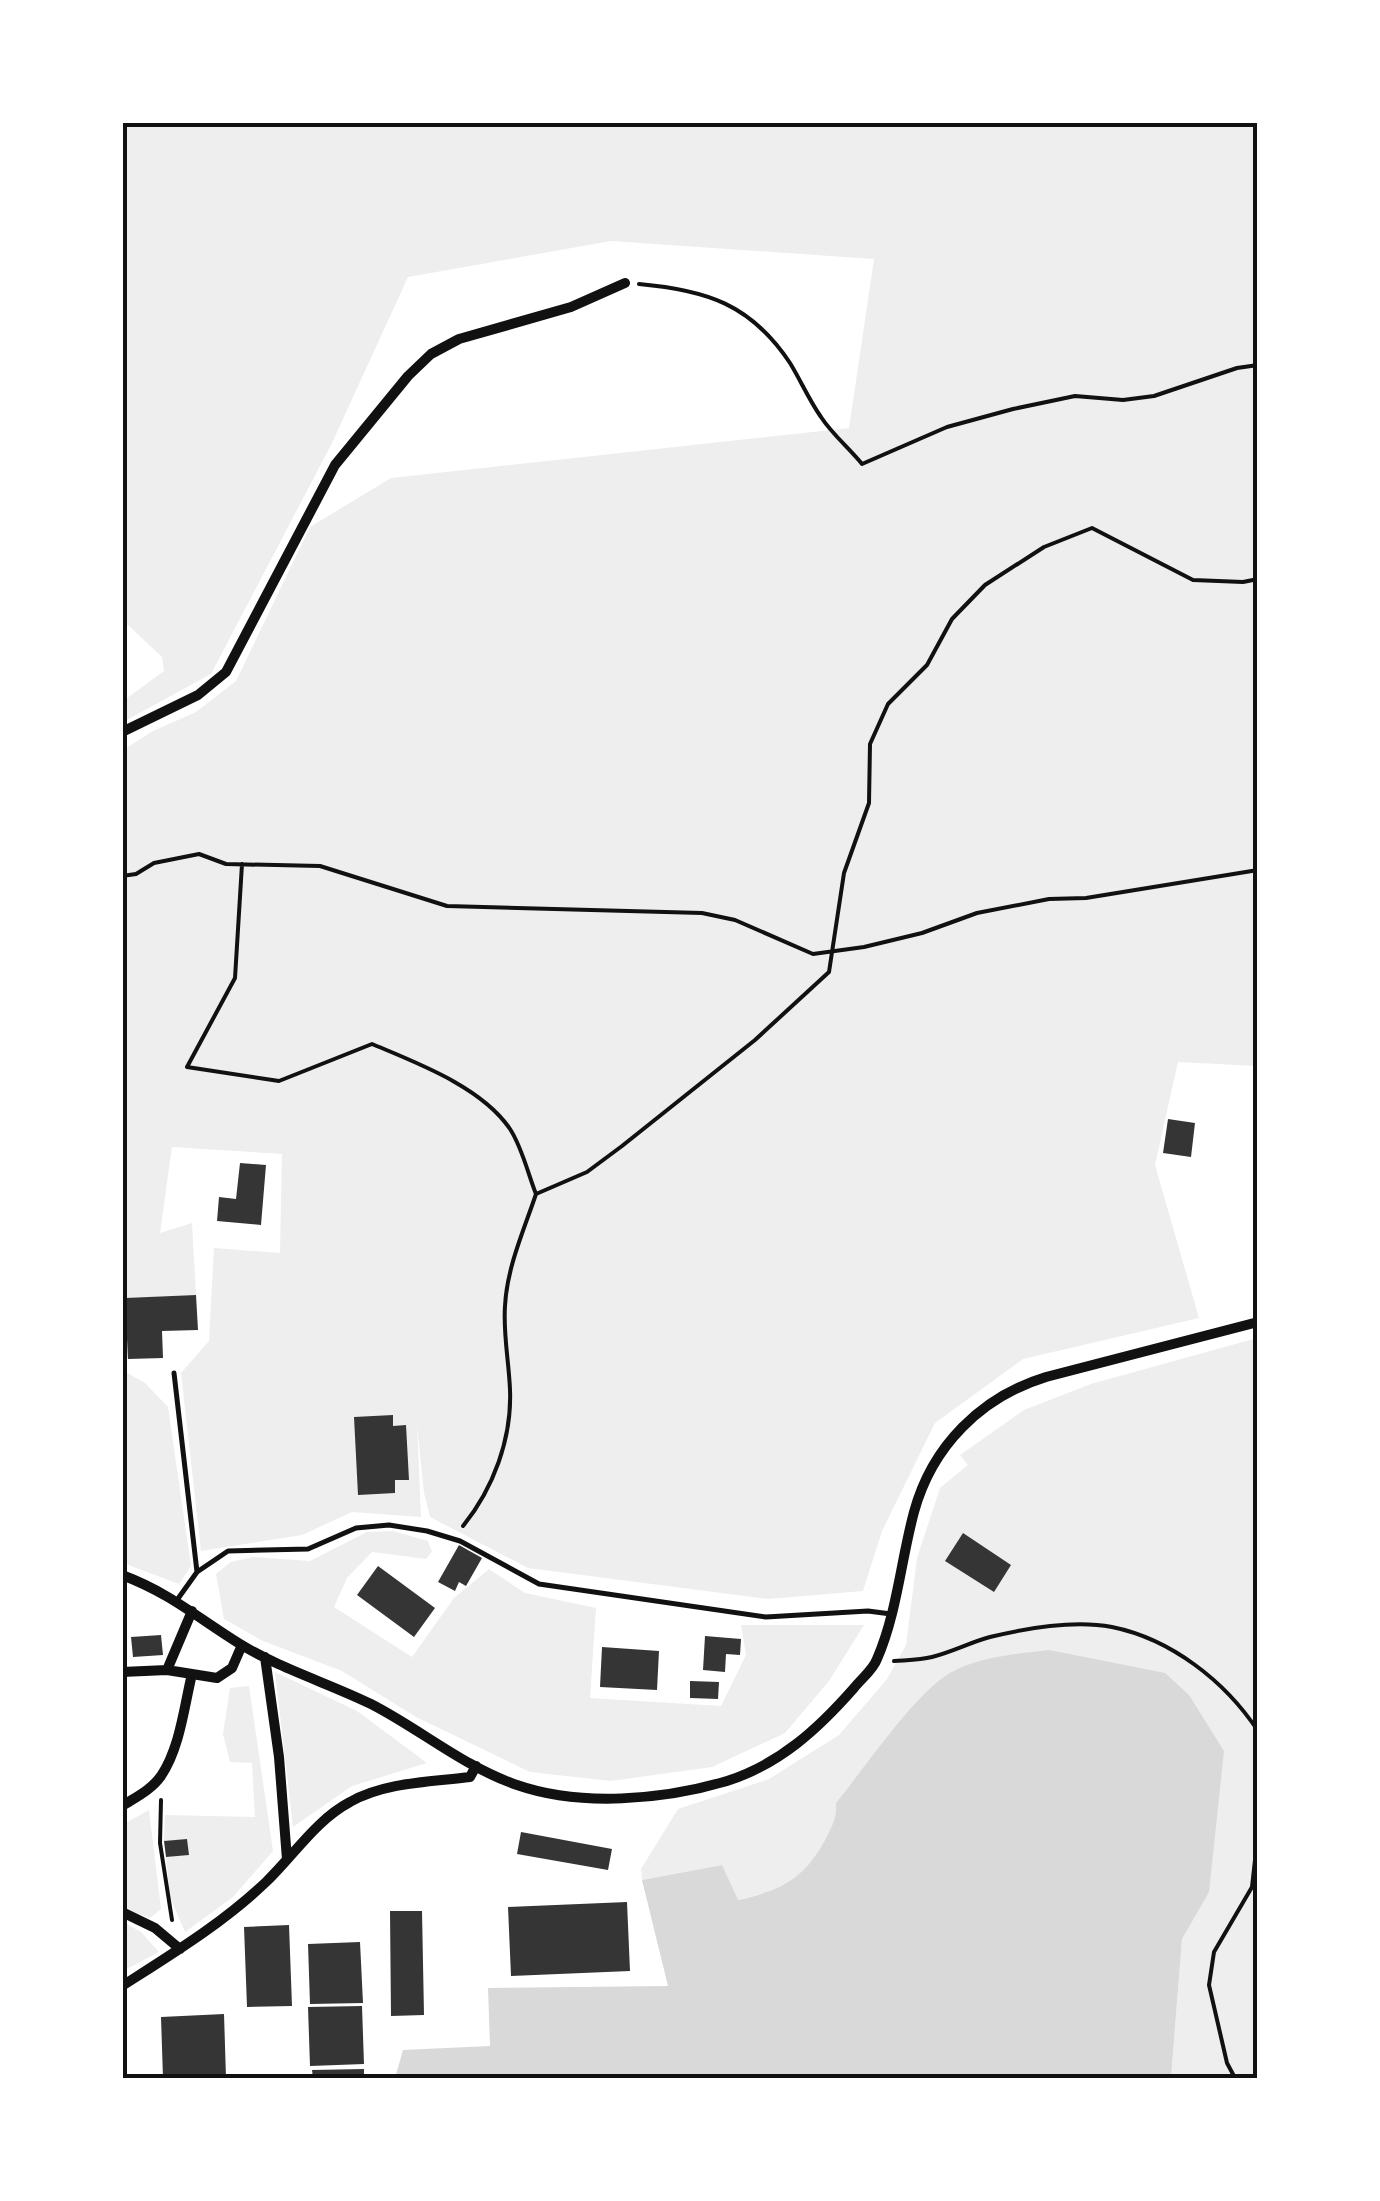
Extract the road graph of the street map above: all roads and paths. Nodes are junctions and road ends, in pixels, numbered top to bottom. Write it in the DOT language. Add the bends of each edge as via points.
graph roads {
  1 [pos="625,283"];
  2 [pos="1258,365"];
  3 [pos="1258,579"];
  4 [pos="122,732"];
  5 [pos="242,864"];
  6 [pos="1258,870"];
  7 [pos="122,876"];
  8 [pos="833,952"];
  9 [pos="536,1194"];
  10 [pos="1258,1322"];
  11 [pos="174,1373"];
  12 [pos="453,1539"];
  13 [pos="196,1572"];
  14 [pos="122,1576"];
  15 [pos="177,1600"];
  16 [pos="192,1611"];
  17 [pos="891,1614"];
  18 [pos="242,1646"];
  19 [pos="265,1657"];
  20 [pos="876,1663"];
  21 [pos="167,1670"];
  22 [pos="122,1672"];
  23 [pos="192,1674"];
  24 [pos="1258,1731"];
  25 [pos="476,1766"];
  26 [pos="161,1776"];
  27 [pos="122,1806"];
  28 [pos="1258,1833"];
  29 [pos="287,1860"];
  30 [pos="122,1912"];
  31 [pos="180,1948"];
  32 [pos="122,1986"];
  33 [pos="1235,2078"];
  1 -- 2 [label="path" via="678,287 725,301 762,327 822,419 862,464 948,427 1013,410 1075,396 1154,396"];
  1 -- 4 [label="street" via="431,354 335,465 226,672 198,695"];
  3 -- 8 [label="path" via="1192,580 1092,528 1044,547 984,585 952,618 927,665 888,704 870,744 869,803 844,873"];
  5 -- 7 [label="path" via="199,854"];
  5 -- 8 [label="path" via="320,866 448,906 702,913 813,954"];
  5 -- 9 [label="path" via="235,978 187,1066 279,1081 372,1044 476,1096 510,1129"];
  6 -- 8 [label="path" via="1049,898"];
  8 -- 9 [label="path" via="829,972 756,1040 587,1172"];
  9 -- 12 [label="path" via="505,1304 510,1394 495,1477"];
  10 -- 17 [label="street" via="1036,1380 982,1408 946,1444 929,1473"];
  11 -- 13 [label="lane"];
  12 -- 13 [label="lane" via="369,1525 308,1549 228,1551"];
  12 -- 17 [label="lane" via="540,1584 766,1617"];
  13 -- 15 [label="lane"];
  14 -- 15 [label="street"];
  15 -- 16 [label="street"];
  16 -- 18 [label="street"];
  16 -- 21 [label="street"];
  17 -- 20 [label="street"];
  18 -- 19 [label="street"];
  18 -- 23 [label="street" via="232,1668 217,1678"];
  19 -- 25 [label="street" via="373,1705"];
  19 -- 29 [label="street"];
  20 -- 24 [label="path" via="932,1657 1034,1629 1114,1628 1179,1654 1224,1688"];
  20 -- 25 [label="street" via="799,1744 727,1780 660,1794 557,1795"];
  21 -- 22 [label="street"];
  21 -- 23 [label="street"];
  23 -- 26 [label="street"];
  25 -- 29 [label="street" via="470,1777 391,1787 349,1802"];
  26 -- 27 [label="street"];
  26 -- 31 [label="path" via="166,1899"];
  28 -- 33 [label="path" via="1252,1887 1214,1952 1209,1985"];
  29 -- 31 [label="street" via="230,1914"];
  30 -- 31 [label="street"];
  31 -- 32 [label="street"];
}
